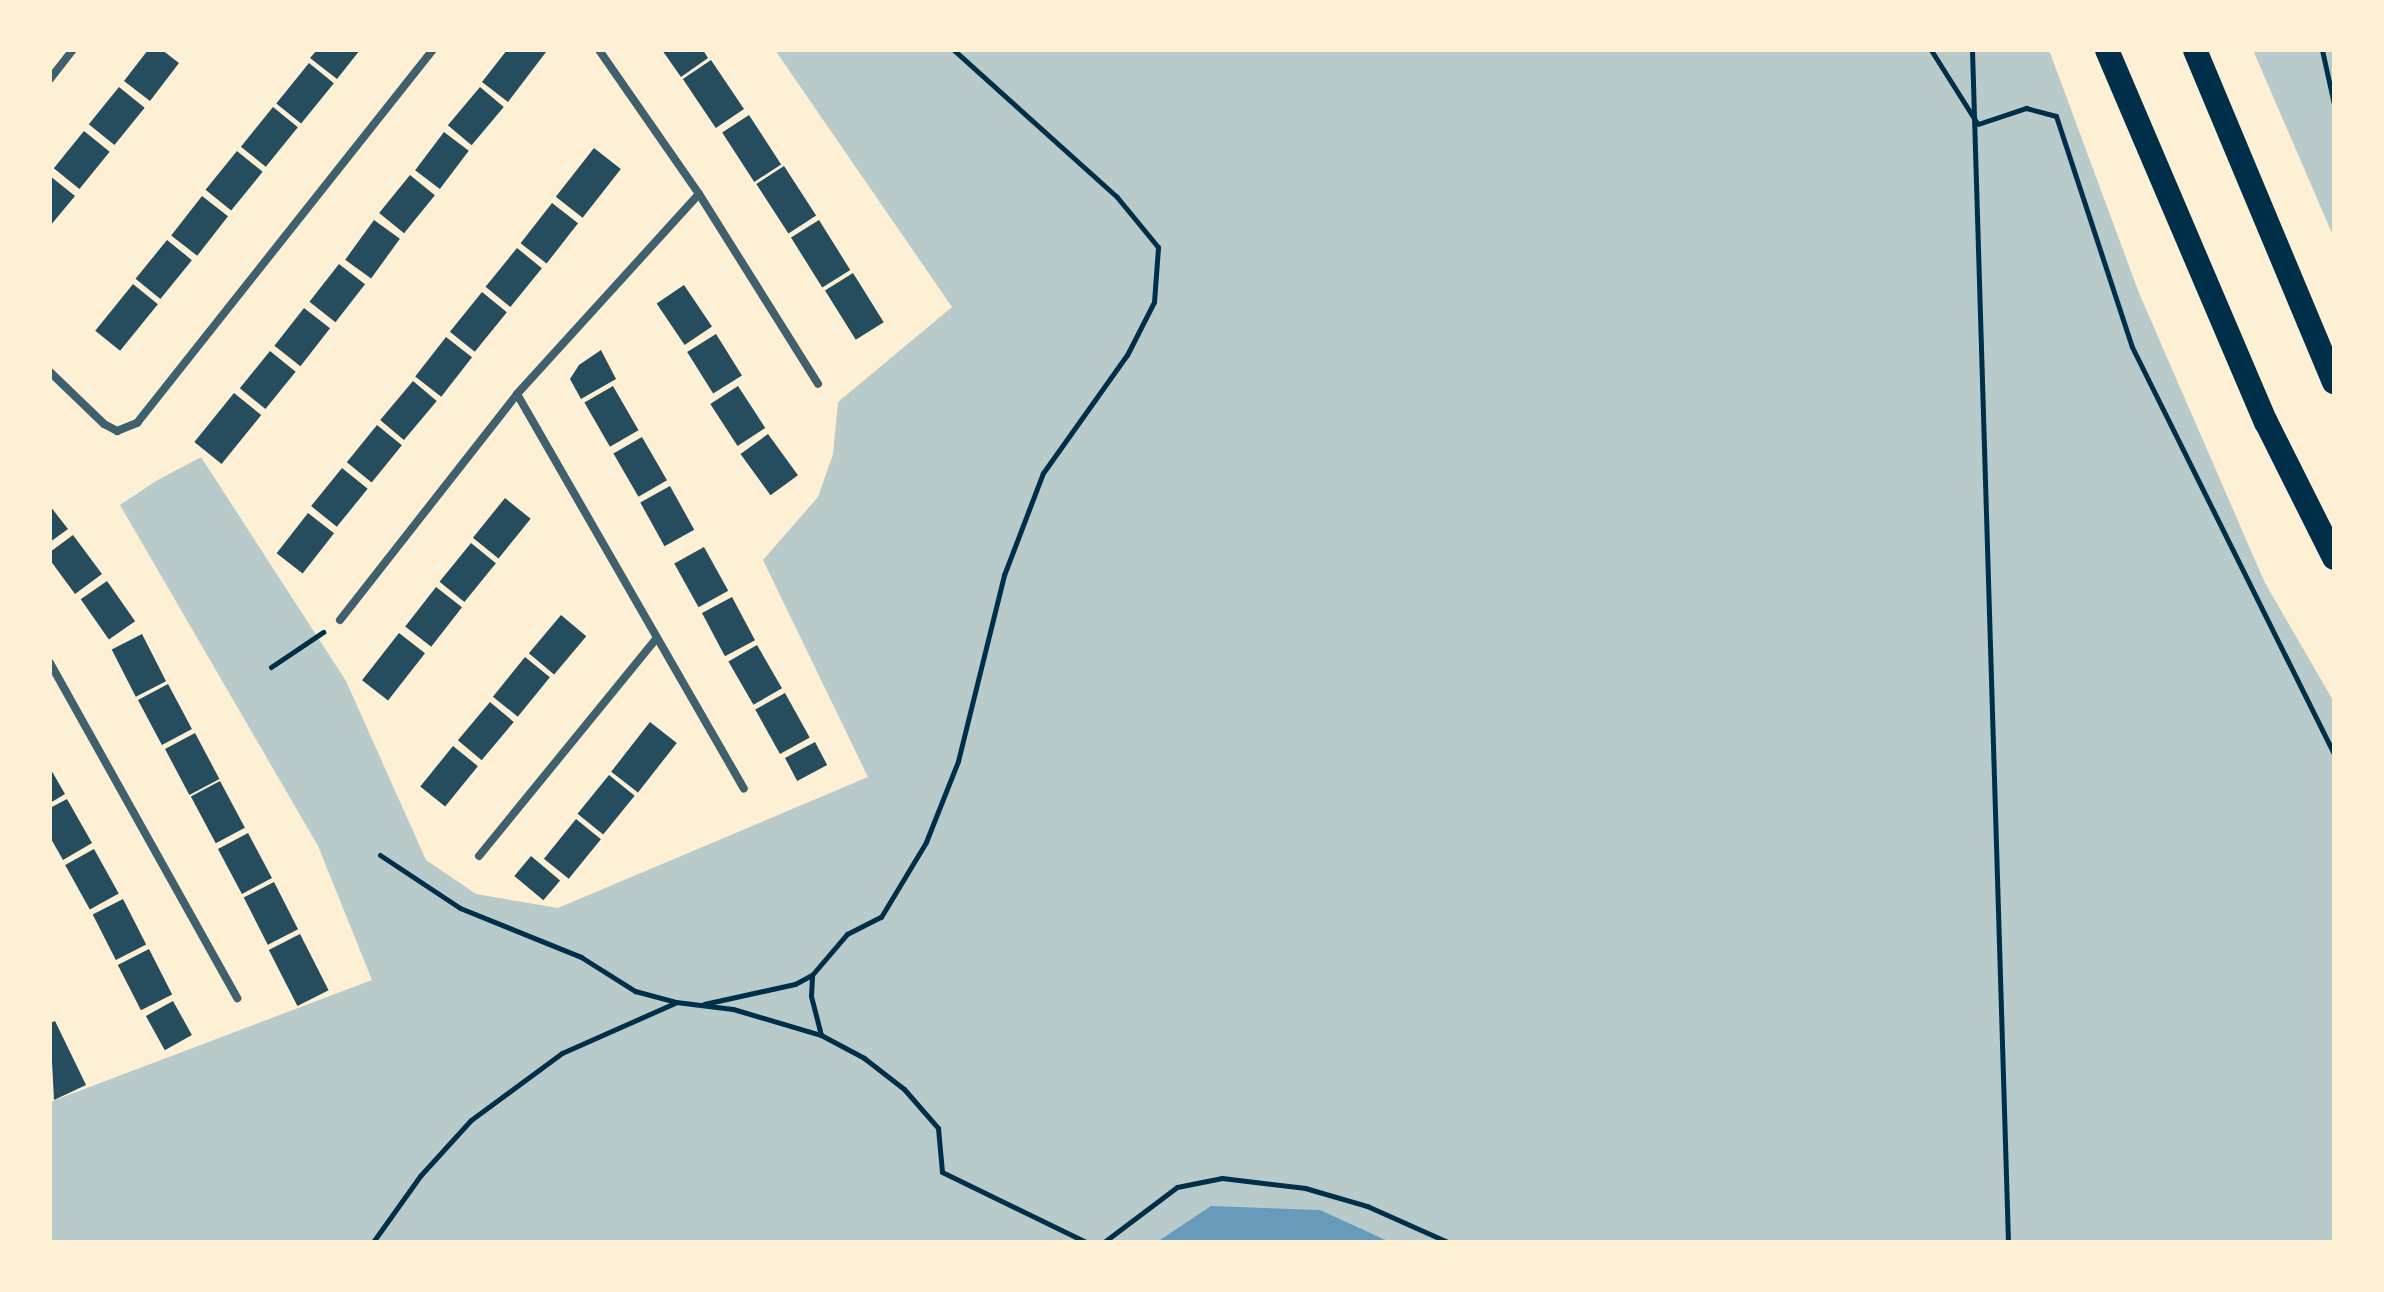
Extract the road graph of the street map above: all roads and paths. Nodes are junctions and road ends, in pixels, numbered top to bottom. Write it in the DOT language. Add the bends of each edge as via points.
graph roads {
  1 [pos="73,50"];
  2 [pos="433,50"];
  3 [pos="599,50"];
  4 [pos="954,50"];
  5 [pos="1931,50"];
  6 [pos="1972,50"];
  7 [pos="2107,50"];
  8 [pos="2195,50"];
  9 [pos="2322,50"];
  10 [pos="50,79"];
  11 [pos="2334,104"];
  12 [pos="1978,124"];
  13 [pos="699,194"];
  14 [pos="50,372"];
  15 [pos="2334,382"];
  16 [pos="818,384"];
  17 [pos="517,394"];
  18 [pos="2334,558"];
  19 [pos="340,620"];
  20 [pos="323,632"];
  21 [pos="656,639"];
  22 [pos="50,663"];
  23 [pos="271,667"];
  24 [pos="2334,754"];
  25 [pos="744,788"];
  26 [pos="380,855"];
  27 [pos="479,856"];
  28 [pos="812,975"];
  29 [pos="237,998"];
  30 [pos="676,1002"];
  31 [pos="703,1004"];
  32 [pos="821,1035"];
  33 [pos="373,1242"];
  34 [pos="1086,1242"];
  35 [pos="1104,1242"];
  36 [pos="1448,1242"];
  37 [pos="2008,1242"];
  1 -- 10 [label="street"];
  2 -- 14 [label="street" via="137,423 117,431 104,424"];
  3 -- 13 [label="street"];
  4 -- 28 [label="path" via="1117,197 1158,247 1154,302 1127,355 1043,473 1004,575 958,761 926,842 881,917 847,934"];
  5 -- 12 [label="path"];
  6 -- 12 [label="path"];
  7 -- 18 [label="highway" via="2266,422"];
  8 -- 15 [label="highway"];
  9 -- 11 [label="path"];
  12 -- 24 [label="path" via="2026,108 2056,116 2132,347"];
  12 -- 37 [label="path"];
  13 -- 16 [label="street"];
  13 -- 17 [label="street"];
  17 -- 19 [label="street"];
  17 -- 21 [label="street"];
  20 -- 23 [label="path"];
  21 -- 25 [label="street"];
  21 -- 27 [label="street"];
  22 -- 29 [label="street"];
  26 -- 30 [label="path" via="460,908 581,957 635,991"];
  28 -- 31 [label="path" via="795,984"];
  28 -- 32 [label="path" via="811,996"];
  30 -- 31 [label="path"];
  30 -- 33 [label="path" via="562,1053 471,1120 420,1176"];
  31 -- 32 [label="path"];
  32 -- 34 [label="path" via="904,1089 938,1128 942,1172"];
  35 -- 36 [label="path" via="1177,1187 1222,1178 1305,1188 1367,1206"];
}
